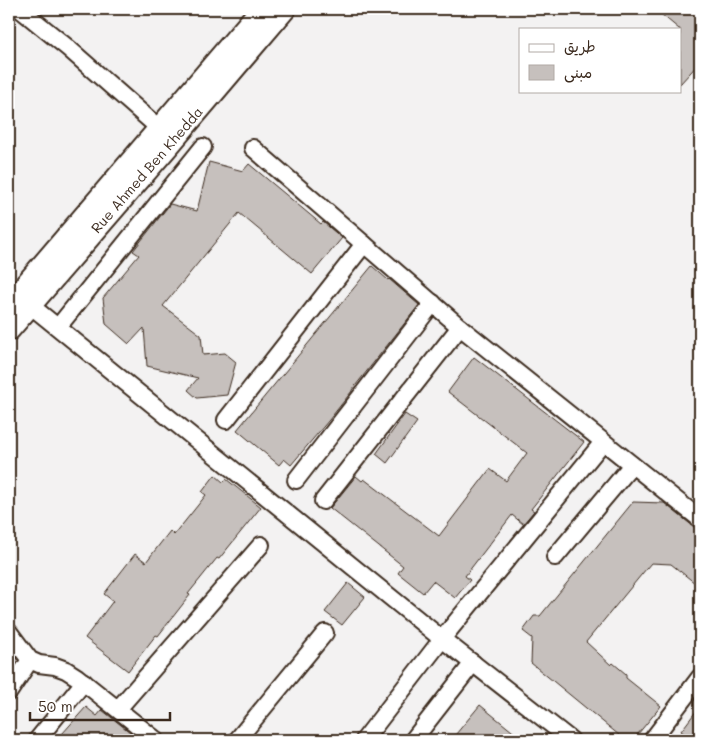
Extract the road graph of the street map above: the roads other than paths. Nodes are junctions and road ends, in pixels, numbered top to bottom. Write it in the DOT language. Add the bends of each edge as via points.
graph roads {
  1 [pos="20,9"];
  2 [pos="262,9"];
  3 [pos="284,9"];
  4 [pos="160,129"];
  5 [pos="203,147"];
  6 [pos="253,148"];
  7 [pos="364,244"];
  8 [pos="433,303"];
  9 [pos="20,305"];
  10 [pos="58,327"];
  11 [pos="460,327"];
  12 [pos="9,330"];
  13 [pos="226,420"];
  14 [pos="603,442"];
  15 [pos="632,465"];
  16 [pos="296,480"];
  17 [pos="323,501"];
  18 [pos="700,519"];
  19 [pos="261,545"];
  20 [pos="555,557"];
  21 [pos="9,632"];
  22 [pos="325,633"];
  23 [pos="442,639"];
  24 [pos="30,660"];
  25 [pos="473,663"];
  26 [pos="700,677"];
  27 [pos="84,682"];
  28 [pos="9,692"];
  29 [pos="118,709"];
  30 [pos="37,740"];
  31 [pos="156,740"];
  32 [pos="237,740"];
  33 [pos="364,740"];
  34 [pos="413,740"];
  35 [pos="571,740"];
  36 [pos="652,740"];
  1 -- 4 [label="street"];
  2 -- 4 [label="main road"];
  3 -- 9 [label="main road, Rue Ahmed Ben Khedda" via="170,143"];
  4 -- 9 [label="main road"];
  5 -- 10 [label="street"];
  6 -- 7 [label="street"];
  7 -- 8 [label="street"];
  7 -- 13 [label="street"];
  8 -- 11 [label="street"];
  8 -- 16 [label="street"];
  9 -- 10 [label="street"];
  9 -- 12 [label="main road, Rue Ahmed Ben Khedda"];
  10 -- 23 [label="street"];
  11 -- 14 [label="street"];
  11 -- 17 [label="street"];
  14 -- 15 [label="street"];
  14 -- 23 [label="street"];
  15 -- 18 [label="street"];
  15 -- 20 [label="street"];
  19 -- 29 [label="street"];
  21 -- 24 [label="street"];
  22 -- 32 [label="street"];
  23 -- 25 [label="street"];
  23 -- 33 [label="street"];
  24 -- 27 [label="street" via="66,670"];
  24 -- 28 [label="street"];
  25 -- 34 [label="street"];
  25 -- 35 [label="street"];
  26 -- 36 [label="street"];
  27 -- 29 [label="street"];
  27 -- 30 [label="street"];
  29 -- 31 [label="street"];
}
